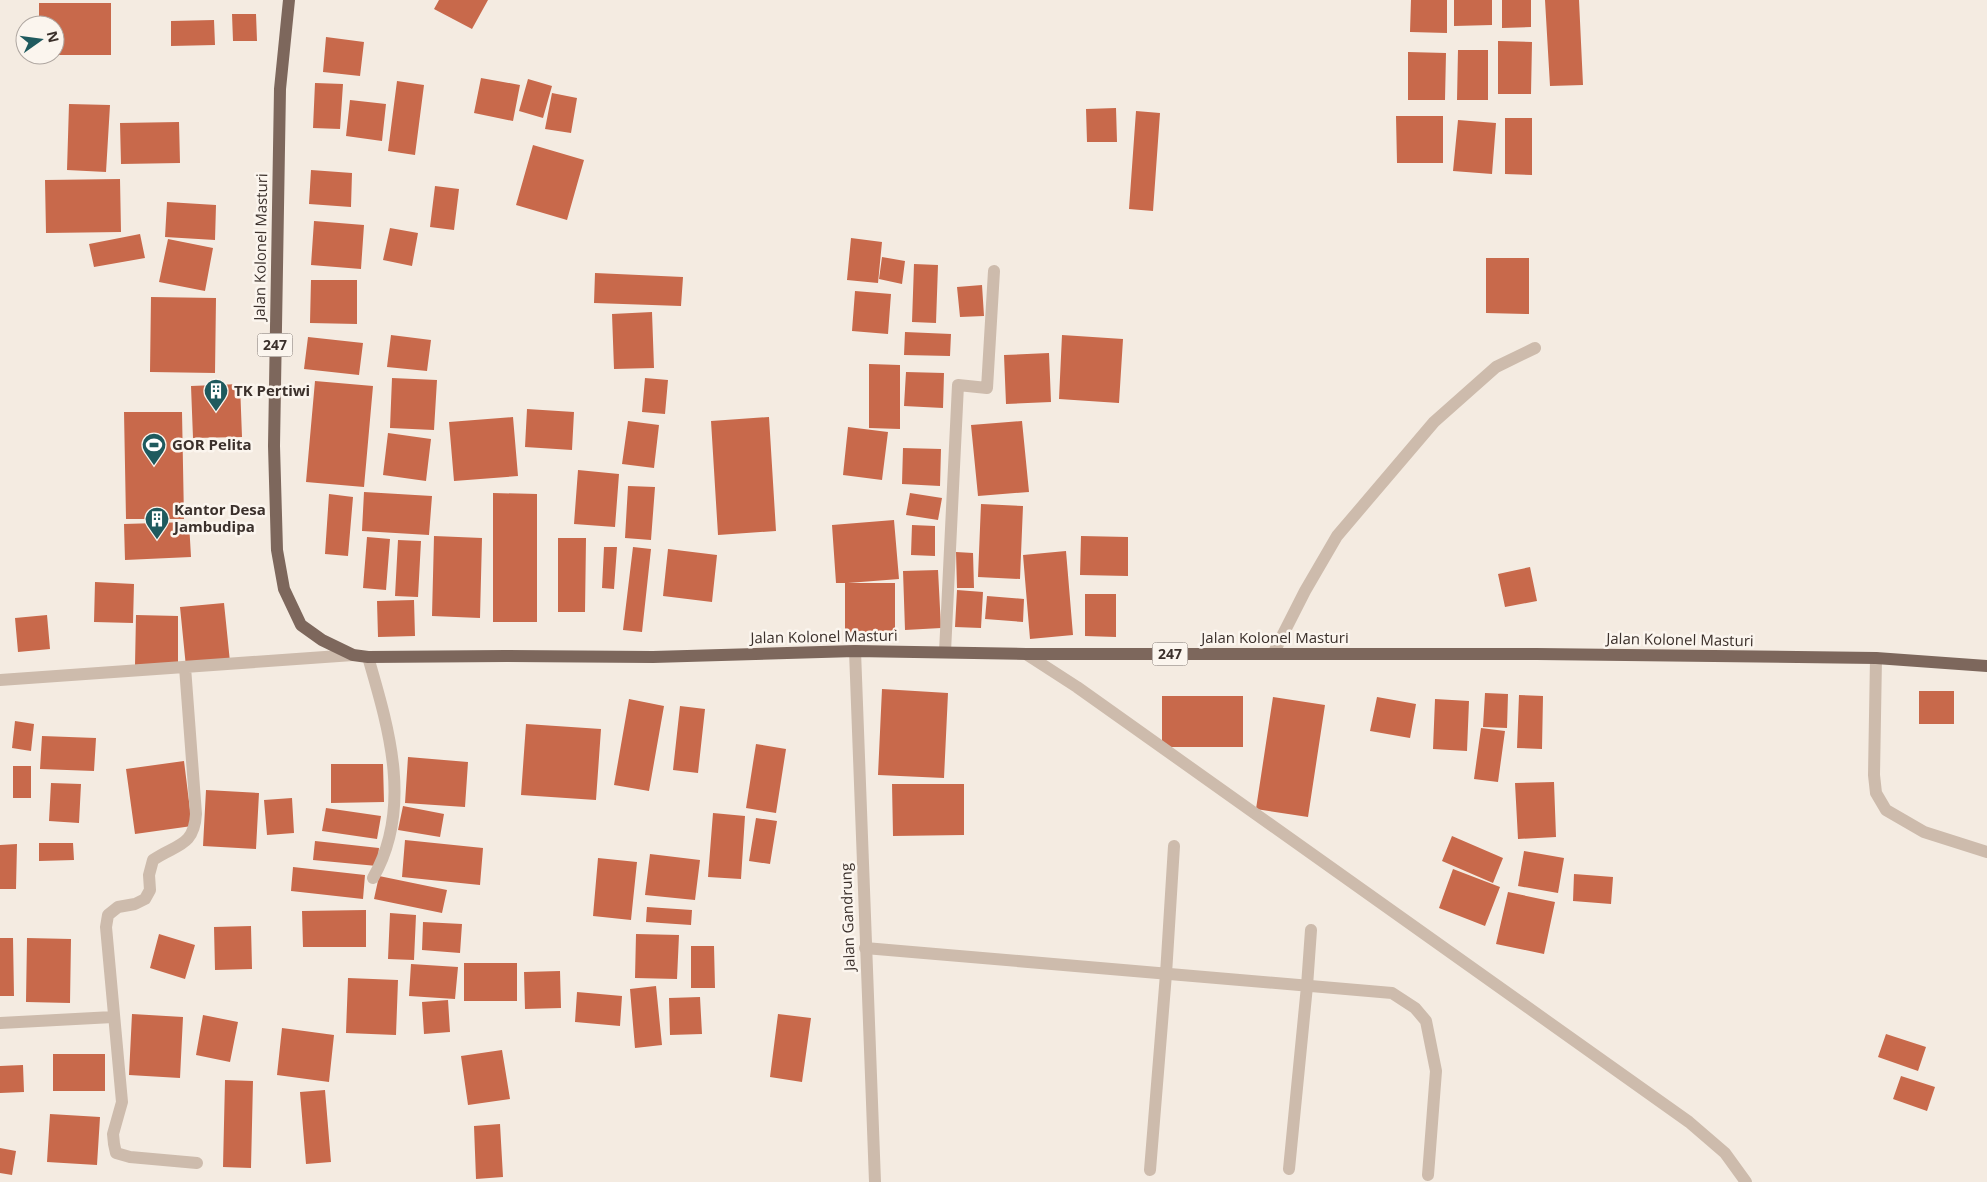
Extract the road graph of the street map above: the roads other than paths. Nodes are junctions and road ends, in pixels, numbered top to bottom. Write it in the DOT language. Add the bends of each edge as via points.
graph roads {
  1 [pos="289,0"];
  2 [pos="994,271"];
  3 [pos="1535,348"];
  4 [pos="855,651"];
  5 [pos="946,652"];
  6 [pos="1026,654"];
  7 [pos="1273,654"];
  8 [pos="353,655"];
  9 [pos="368,657"];
  10 [pos="1876,658"];
  11 [pos="1987,666"];
  12 [pos="185,667"];
  13 [pos="0,680"];
  14 [pos="1174,846"];
  15 [pos="1987,852"];
  16 [pos="373,878"];
  17 [pos="1311,930"];
  18 [pos="865,948"];
  19 [pos="1166,974"];
  20 [pos="1308,986"];
  21 [pos="113,1017"];
  22 [pos="0,1023"];
  23 [pos="197,1163"];
  24 [pos="1289,1169"];
  25 [pos="1150,1170"];
  26 [pos="1428,1176"];
  27 [pos="875,1182"];
  28 [pos="1746,1182"];
  1 -- 8 [label="main road, Jalan Kolonel Masturi / 247" via="280,99 274,446 277,550 284,589 300,625"];
  2 -- 5 [label="street" via="987,388 958,385"];
  3 -- 7 [label="street" via="1496,367 1434,422 1337,536"];
  4 -- 5 [label="main road, Jalan Kolonel Masturi / 247"];
  4 -- 9 [label="main road, Jalan Kolonel Masturi / 247" via="653,658"];
  4 -- 18 [label="street, Jalan Gandrung"];
  5 -- 6 [label="main road, Jalan Kolonel Masturi / 247"];
  6 -- 7 [label="main road, Jalan Kolonel Masturi / 247"];
  6 -- 28 [label="street" via="1093,698 1689,1122 1725,1153"];
  7 -- 10 [label="main road, Jalan Kolonel Masturi / 247"];
  8 -- 9 [label="main road, Jalan Kolonel Masturi / 247"];
  8 -- 12 [label="street"];
  9 -- 16 [label="street" via="391,741 396,793 391,830 382,863"];
  10 -- 11 [label="main road, Jalan Kolonel Masturi / 247"];
  10 -- 15 [label="street" via="1876,793 1886,810 1924,832"];
  12 -- 13 [label="street"];
  12 -- 21 [label="street" via="196,824 182,845 153,860 150,890 145,899 118,907 108,915 106,926"];
  14 -- 19 [label="street"];
  17 -- 20 [label="street"];
  18 -- 19 [label="street"];
  18 -- 27 [label="street, Jalan Gandrung"];
  19 -- 20 [label="street"];
  19 -- 25 [label="street"];
  20 -- 24 [label="street"];
  20 -- 26 [label="street" via="1392,994 1416,1008 1426,1022 1436,1070"];
  21 -- 22 [label="street"];
  21 -- 23 [label="street" via="122,1102 114,1134 116,1153"];
}
